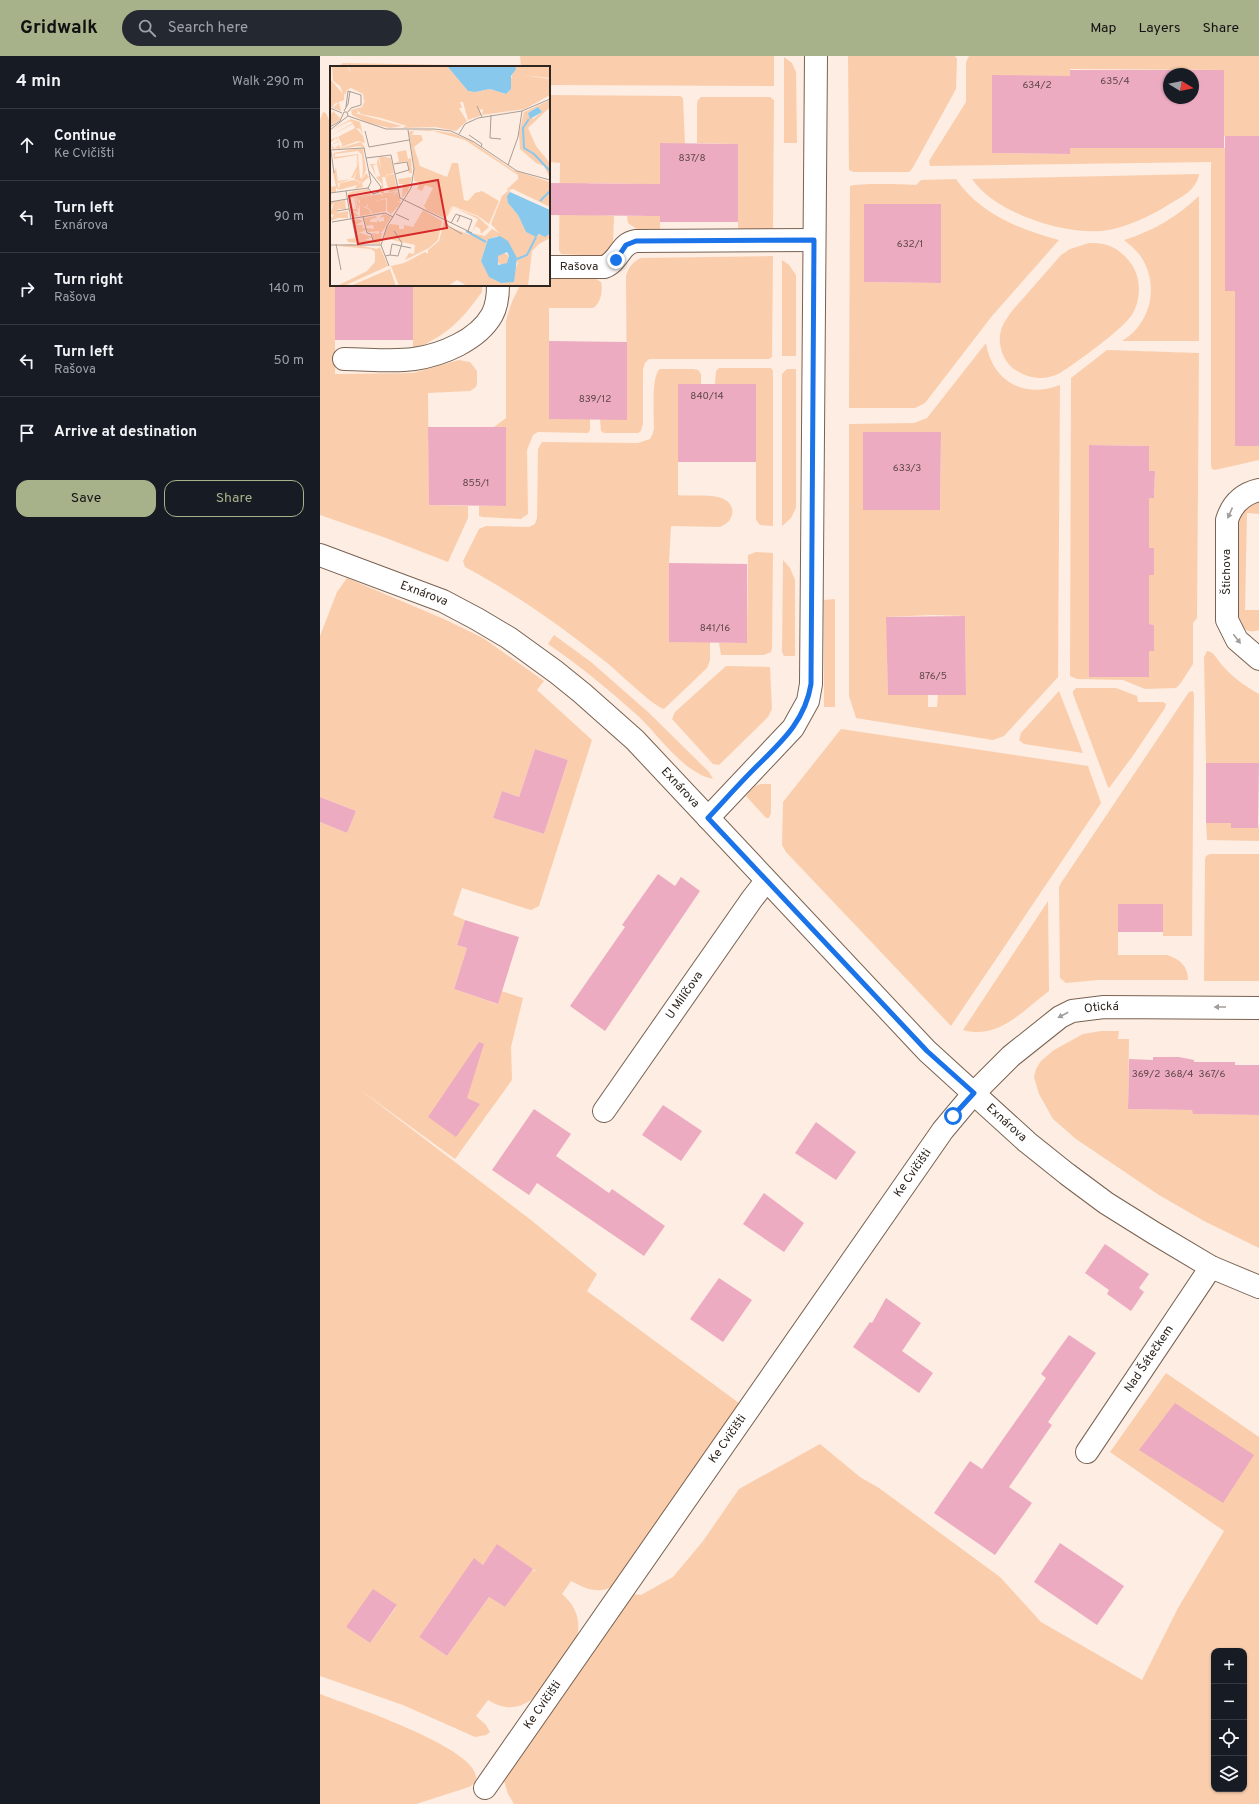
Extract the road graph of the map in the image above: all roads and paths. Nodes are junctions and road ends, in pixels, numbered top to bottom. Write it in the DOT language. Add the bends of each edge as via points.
graph roads {
  1 [pos="816,56"];
  2 [pos="814,240"];
  3 [pos="550,267"];
  4 [pos="498,286"];
  5 [pos="344,359"];
  6 [pos="1259,490"];
  7 [pos="320,555"];
  8 [pos="1259,659"];
  9 [pos="708,818"];
  10 [pos="766,881"];
  11 [pos="1259,1008"];
  12 [pos="974,1093"];
  13 [pos="604,1111"];
  14 [pos="1211,1267"];
  15 [pos="1259,1287"];
  16 [pos="1087,1452"];
  17 [pos="485,1788"];
  1 -- 2 [label="street"];
  2 -- 3 [label="street, Rašova" via="636,241 626,245 616,260 604,267"];
  2 -- 9 [label="street" via="809,697 801,716 784,738"];
  4 -- 5 [label="street" via="493,314 475,333 455,346 413,359"];
  6 -- 8 [label="street, Štichova, one-way" via="1236,501 1227,520 1227,620 1237,640"];
  7 -- 9 [label="street, Exnárova" via="443,601 509,638 556,672 609,716"];
  9 -- 10 [label="street, Exnárova"];
  10 -- 12 [label="street, Exnárova" via="927,1051"];
  10 -- 13 [label="street, U Milíčova"];
  11 -- 12 [label="street, Otická, one-way" via="1104,1006 1072,1011 1032,1038"];
  12 -- 14 [label="street, Exnárova" via="1027,1142 1106,1203"];
  12 -- 17 [label="street, Ke Cvičišti" via="953,1116"];
  14 -- 15 [label="street, Exnárova"];
  14 -- 16 [label="street, Nad Šátečkem"];
}
